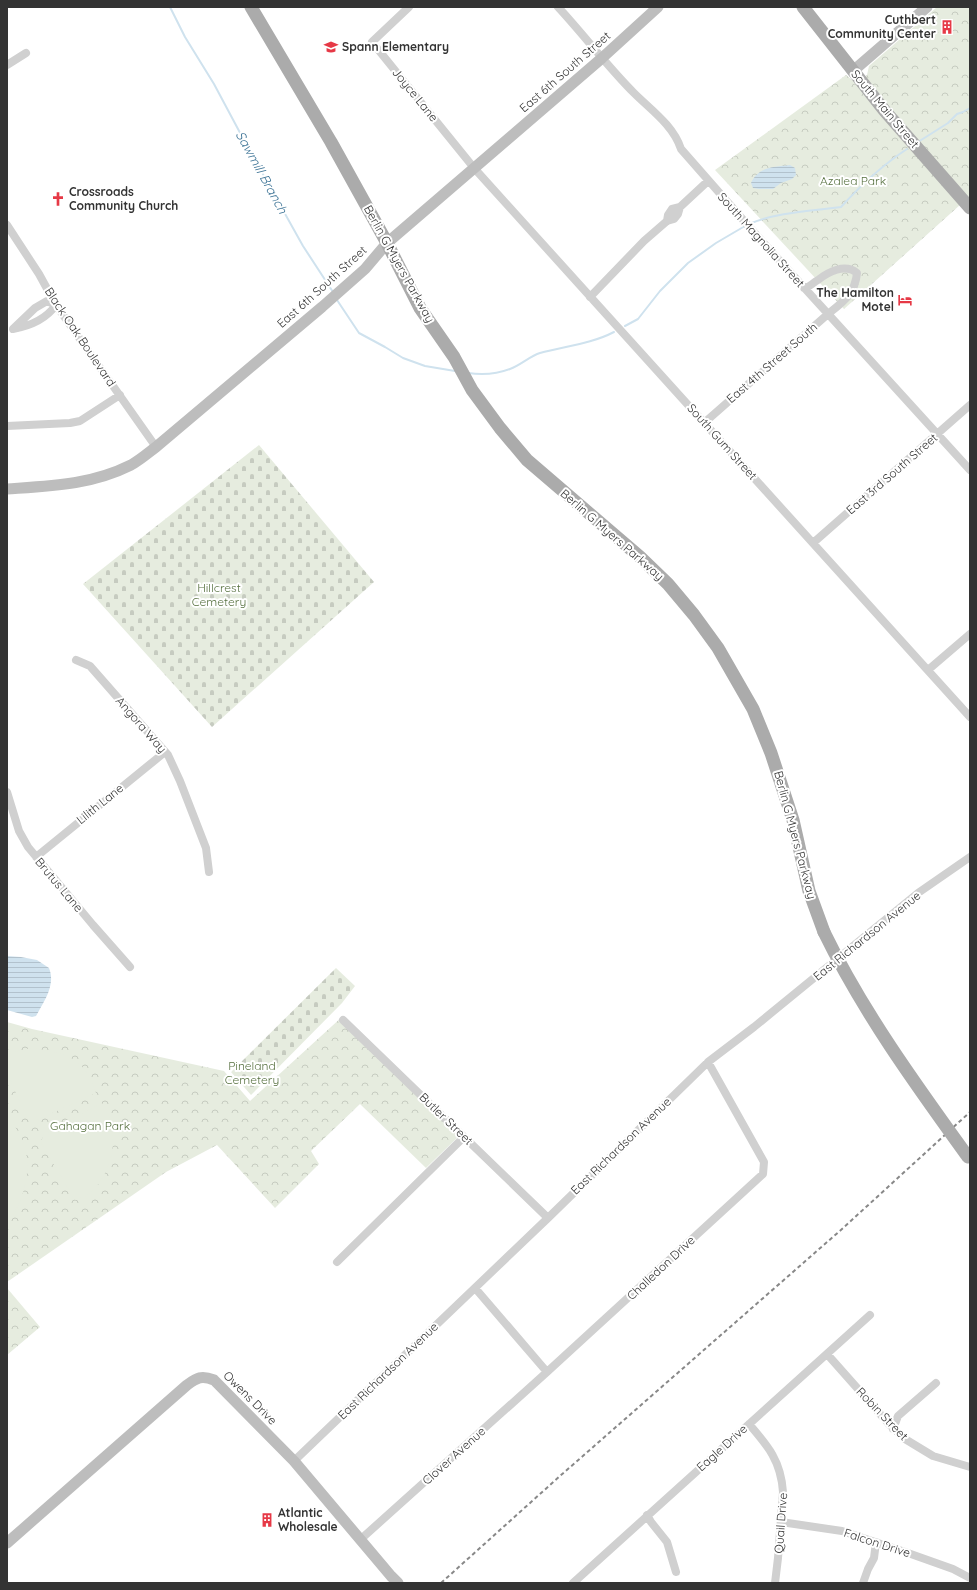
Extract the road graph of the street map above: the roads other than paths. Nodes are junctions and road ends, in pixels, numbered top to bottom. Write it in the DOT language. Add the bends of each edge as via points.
graph roads {
  1 [pos="409,7"];
  2 [pos="558,7"];
  3 [pos="658,7"];
  4 [pos="803,7"];
  5 [pos="927,7"];
  6 [pos="253,9"];
  7 [pos="26,53"];
  8 [pos="602,58"];
  9 [pos="7,65"];
  10 [pos="853,71"];
  11 [pos="474,168"];
  12 [pos="708,181"];
  13 [pos="970,208"];
  14 [pos="7,225"];
  15 [pos="387,243"];
  16 [pos="804,288"];
  17 [pos="590,297"];
  18 [pos="56,305"];
  19 [pos="828,314"];
  20 [pos="10,332"];
  21 [pos="120,395"];
  22 [pos="970,405"];
  23 [pos="704,423"];
  24 [pos="7,426"];
  25 [pos="938,434"];
  26 [pos="156,447"];
  27 [pos="970,470"];
  28 [pos="7,489"];
  29 [pos="813,544"];
  30 [pos="970,634"];
  31 [pos="76,660"];
  32 [pos="928,670"];
  33 [pos="970,717"];
  34 [pos="165,752"];
  35 [pos="7,792"];
  36 [pos="36,857"];
  37 [pos="970,857"];
  38 [pos="209,872"];
  39 [pos="130,967"];
  40 [pos="343,1020"];
  41 [pos="708,1062"];
  42 [pos="464,1137"];
  43 [pos="969,1159"];
  44 [pos="548,1218"];
  45 [pos="337,1262"];
  46 [pos="475,1288"];
  47 [pos="870,1315"];
  48 [pos="827,1354"];
  49 [pos="547,1372"];
  50 [pos="936,1383"];
  51 [pos="748,1424"];
  52 [pos="894,1429"];
  53 [pos="294,1461"];
  54 [pos="970,1467"];
  55 [pos="648,1515"];
  56 [pos="781,1522"];
  57 [pos="361,1539"];
  58 [pos="876,1542"];
  59 [pos="7,1543"];
  60 [pos="676,1572"];
  61 [pos="970,1578"];
  62 [pos="393,1581"];
  63 [pos="573,1582"];
  64 [pos="774,1583"];
  65 [pos="863,1583"];
  1 -- 11 [label="street, Joyce Lane" via="372,42"];
  2 -- 8 [label="street, South Magnolia Street"];
  3 -- 8 [label="street, East 6th South Street"];
  4 -- 10 [label="main road, South Main Street"];
  5 -- 10 [label="street"];
  6 -- 15 [label="main road, Berlin G Myers Parkway"];
  7 -- 9 [label="street"];
  8 -- 11 [label="street, East 6th South Street"];
  8 -- 12 [label="street, South Magnolia Street" via="664,121 678,139 681,149"];
  10 -- 13 [label="main road, South Main Street"];
  11 -- 15 [label="street, East 6th South Street"];
  11 -- 17 [label="street, South Gum Street"];
  12 -- 16 [label="street, South Magnolia Street"];
  12 -- 17 [label="street" via="680,207 674,219 667,221 644,241"];
  14 -- 18 [label="street, Black Oak Boulevard"];
  15 -- 26 [label="street, East 6th South Street" via="365,269 346,286"];
  15 -- 43 [label="main road, Berlin G Myers Parkway, bridge" via="420,308 454,357 472,390 500,428 527,460 668,584 718,648 753,709 771,753 793,820 809,891 824,932 864,1006"];
  16 -- 19 [label="street, South Magnolia Street"];
  16 -- 19 [label="street, East 4th Street South" via="828,273 841,269 847,268 856,273 848,298"];
  17 -- 23 [label="street, South Gum Street"];
  18 -- 20 [label="street" via="51,313 33,324"];
  18 -- 20 [label="street" via="47,301 35,308"];
  18 -- 21 [label="street, Black Oak Boulevard"];
  19 -- 23 [label="street, East 4th Street South"];
  19 -- 25 [label="street, South Magnolia Street"];
  21 -- 24 [label="street" via="80,421"];
  21 -- 26 [label="street, Black Oak Boulevard"];
  22 -- 25 [label="street, East 3rd South Street"];
  23 -- 29 [label="street, South Gum Street"];
  25 -- 27 [label="street, South Magnolia Street"];
  25 -- 29 [label="street, East 3rd South Street"];
  26 -- 28 [label="street, East 6th South Street" via="133,464 104,477 74,484"];
  29 -- 32 [label="street, South Gum Street"];
  30 -- 32 [label="street"];
  31 -- 34 [label="street, Angora Way" via="90,666"];
  32 -- 33 [label="street, South Gum Street"];
  34 -- 36 [label="street, Lilith Lane"];
  34 -- 38 [label="street, Angora Way" via="180,781 206,848"];
  35 -- 36 [label="street, Brutus Lane" via="19,831"];
  36 -- 39 [label="street, Brutus Lane"];
  37 -- 41 [label="street, East Richardson Avenue" via="918,893"];
  40 -- 42 [label="street, Butler Street"];
  41 -- 44 [label="street, East Richardson Avenue"];
  41 -- 49 [label="street, Challedon Drive" via="764,1162 763,1174"];
  42 -- 44 [label="street, Butler Street"];
  42 -- 45 [label="street"];
  44 -- 46 [label="street, East Richardson Avenue"];
  46 -- 49 [label="street"];
  46 -- 53 [label="street, East Richardson Avenue"];
  47 -- 48 [label="street, Eagle Drive"];
  48 -- 51 [label="street, Eagle Drive"];
  48 -- 52 [label="street, Robin Street"];
  49 -- 57 [label="street, Clover Avenue"];
  50 -- 52 [label="street" via="898,1416"];
  51 -- 55 [label="street, Eagle Drive"];
  51 -- 56 [label="street, Quail Drive" via="769,1448 780,1472 784,1492"];
  52 -- 54 [label="street, Robin Street" via="904,1439 933,1456"];
  53 -- 57 [label="street, Owens Drive"];
  53 -- 59 [label="street, Owens Drive" via="214,1380 205,1376 197,1378"];
  55 -- 60 [label="street" via="667,1542"];
  55 -- 63 [label="street, Eagle Drive"];
  56 -- 58 [label="street, Falcon Drive" via="842,1531"];
  56 -- 64 [label="street, Quail Drive"];
  57 -- 62 [label="street, Owens Drive"];
  58 -- 61 [label="street, Falcon Drive" via="953,1569"];
  58 -- 65 [label="street" via="874,1558"];
}
